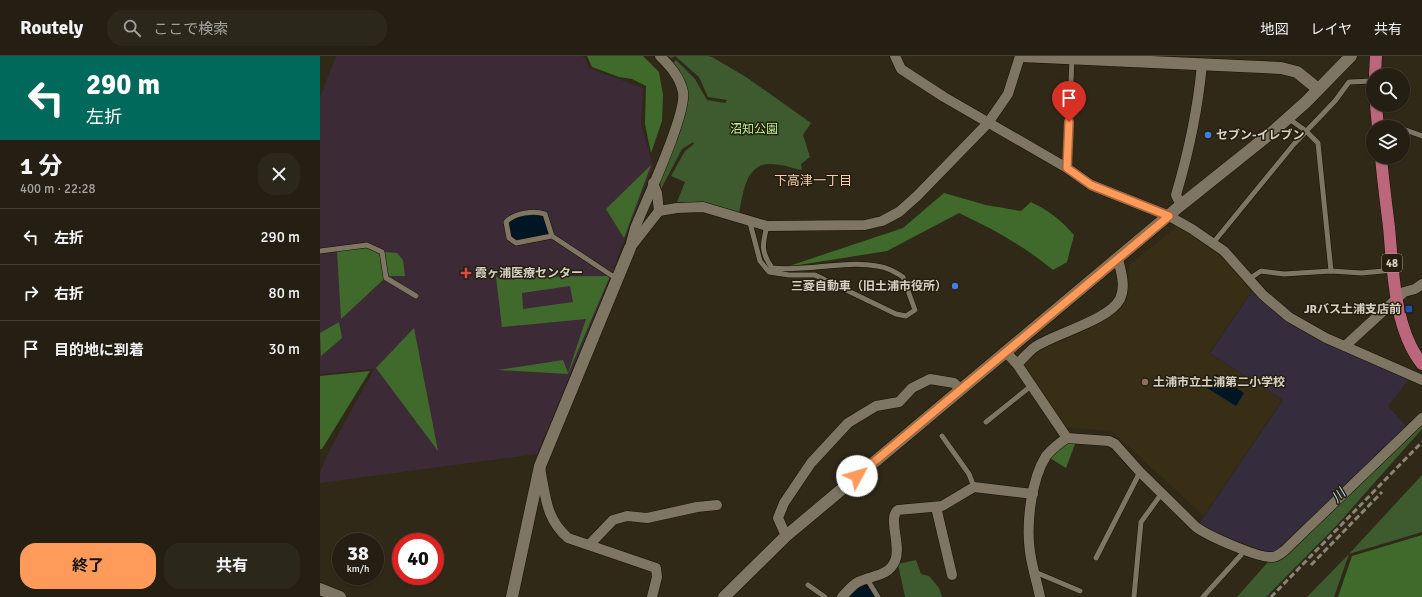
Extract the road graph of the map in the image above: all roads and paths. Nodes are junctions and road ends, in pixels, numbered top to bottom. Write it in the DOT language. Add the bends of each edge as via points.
graph roads {
  1 [pos="660,56"];
  2 [pos="895,56"];
  3 [pos="1020,56"];
  4 [pos="1351,56"];
  5 [pos="1376,56"];
  6 [pos="1072,57"];
  7 [pos="1152,59"];
  8 [pos="1196,61"];
  9 [pos="1375,68"];
  10 [pos="1366,81"];
  11 [pos="1318,89"];
  12 [pos="1288,118"];
  13 [pos="988,123"];
  14 [pos="1306,131"];
  15 [pos="1410,132"];
  16 [pos="1422,136"];
  17 [pos="1382,164"];
  18 [pos="1067,168"];
  19 [pos="653,183"];
  20 [pos="1181,205"];
  21 [pos="658,211"];
  22 [pos="1169,216"];
  23 [pos="750,223"];
  24 [pos="767,226"];
  25 [pos="552,236"];
  26 [pos="1213,243"];
  27 [pos="630,248"];
  28 [pos="320,251"];
  29 [pos="1118,260"];
  30 [pos="1393,270"];
  31 [pos="1331,271"];
  32 [pos="618,279"];
  33 [pos="1249,279"];
  34 [pos="1422,284"];
  35 [pos="416,296"];
  36 [pos="1398,298"];
  37 [pos="1345,346"];
  38 [pos="1006,352"];
  39 [pos="1017,364"];
  40 [pos="1422,364"];
  41 [pos="1422,380"];
  42 [pos="1031,386"];
  43 [pos="961,390"];
  44 [pos="1422,418"];
  45 [pos="986,422"];
  46 [pos="942,436"];
  47 [pos="1067,438"];
  48 [pos="540,466"];
  49 [pos="1140,472"];
  50 [pos="974,488"];
  51 [pos="1162,493"];
  52 [pos="1033,494"];
  53 [pos="717,505"];
  54 [pos="936,507"];
  55 [pos="786,536"];
  56 [pos="589,545"];
  57 [pos="1243,549"];
  58 [pos="1096,558"];
  59 [pos="1034,572"];
  60 [pos="952,575"];
  61 [pos="867,579"];
  62 [pos="808,585"];
  63 [pos="320,589"];
  64 [pos="1080,591"];
  65 [pos="1134,596"];
  66 [pos="340,597"];
  67 [pos="512,597"];
  68 [pos="652,597"];
  69 [pos="724,597"];
  70 [pos="825,597"];
  71 [pos="842,597"];
  72 [pos="878,597"];
  73 [pos="1040,597"];
  74 [pos="1203,597"];
  1 -- 19 [label="street" via="674,72 683,93 677,124"];
  2 -- 13 [label="street" via="901,69"];
  3 -- 6 [label="street"];
  3 -- 13 [label="street" via="1008,94"];
  4 -- 11 [label="street"];
  5 -- 9 [label="main road"];
  6 -- 7 [label="street"];
  6 -- 18 [label="lane"];
  7 -- 8 [label="street"];
  8 -- 11 [label="street" via="1291,70"];
  8 -- 20 [label="street" via="1199,99 1176,195"];
  10 -- 14 [label="lane" via="1349,82 1335,101"];
  11 -- 12 [label="street"];
  12 -- 14 [label="lane"];
  12 -- 20 [label="street"];
  13 -- 18 [label="street"];
  13 -- 24 [label="street" via="917,196 899,212 882,221 866,225"];
  14 -- 26 [label="lane"];
  14 -- 31 [label="lane" via="1318,143"];
  15 -- 16 [label="lane"];
  17 -- 30 [label="main road, 48"];
  18 -- 22 [label="street" via="1091,185"];
  19 -- 21 [label="street" via="657,193"];
  19 -- 27 [label="street"];
  20 -- 22 [label="street"];
  21 -- 23 [label="street" via="703,207"];
  21 -- 27 [label="street"];
  22 -- 26 [label="street"];
  22 -- 29 [label="street"];
  23 -- 24 [label="street"];
  23 -- 24 [label="lane" via="760,261 769,272 815,275 896,314 906,316 915,310 903,277 878,266 789,270 772,268 766,259 762,244"];
  25 -- 25 [label="lane" via="516,243 509,238 506,222 511,216 539,212 545,214"];
  25 -- 32 [label="lane"];
  26 -- 33 [label="street" via="1224,251"];
  27 -- 32 [label="street"];
  28 -- 35 [label="lane" via="367,245 372,247 382,252 386,278"];
  29 -- 38 [label="street"];
  29 -- 39 [label="street" via="1124,282 1120,299 1096,319 1034,348"];
  30 -- 31 [label="lane" via="1362,273"];
  30 -- 36 [label="main road, 48"];
  31 -- 33 [label="lane" via="1284,274 1261,271"];
  32 -- 48 [label="street"];
  33 -- 37 [label="street" via="1289,317"];
  34 -- 36 [label="street" via="1404,292"];
  36 -- 37 [label="street"];
  36 -- 40 [label="main road, 48" via="1405,331"];
  37 -- 41 [label="street"];
  38 -- 39 [label="street"];
  38 -- 43 [label="street"];
  39 -- 42 [label="street"];
  42 -- 45 [label="lane"];
  42 -- 47 [label="street"];
  43 -- 55 [label="street"];
  43 -- 55 [label="street" via="954,383 930,379 912,388 899,402 876,406 848,423 811,463 784,503 778,518"];
  44 -- 57 [label="street" via="1278,555 1262,556"];
  46 -- 50 [label="lane" via="970,474"];
  47 -- 49 [label="street" via="1109,441 1115,444"];
  47 -- 52 [label="street" via="1046,456"];
  48 -- 56 [label="street" via="547,507 554,522 568,538"];
  48 -- 67 [label="street"];
  49 -- 51 [label="street"];
  49 -- 58 [label="lane"];
  50 -- 52 [label="street"];
  50 -- 54 [label="street"];
  51 -- 57 [label="street" via="1205,534"];
  51 -- 65 [label="lane" via="1141,522"];
  52 -- 59 [label="street" via="1029,535"];
  53 -- 56 [label="street" via="647,518 626,516 612,520"];
  54 -- 60 [label="street"];
  54 -- 61 [label="street" via="895,512 893,523 898,545 894,562 885,573"];
  55 -- 69 [label="street"];
  56 -- 68 [label="street" via="656,568 657,577"];
  57 -- 74 [label="lane" via="1241,555"];
  59 -- 64 [label="lane"];
  59 -- 73 [label="street"];
  61 -- 71 [label="street" via="858,582"];
  61 -- 72 [label="lane"];
  62 -- 70 [label="lane"];
  63 -- 66 [label="street"];
}
